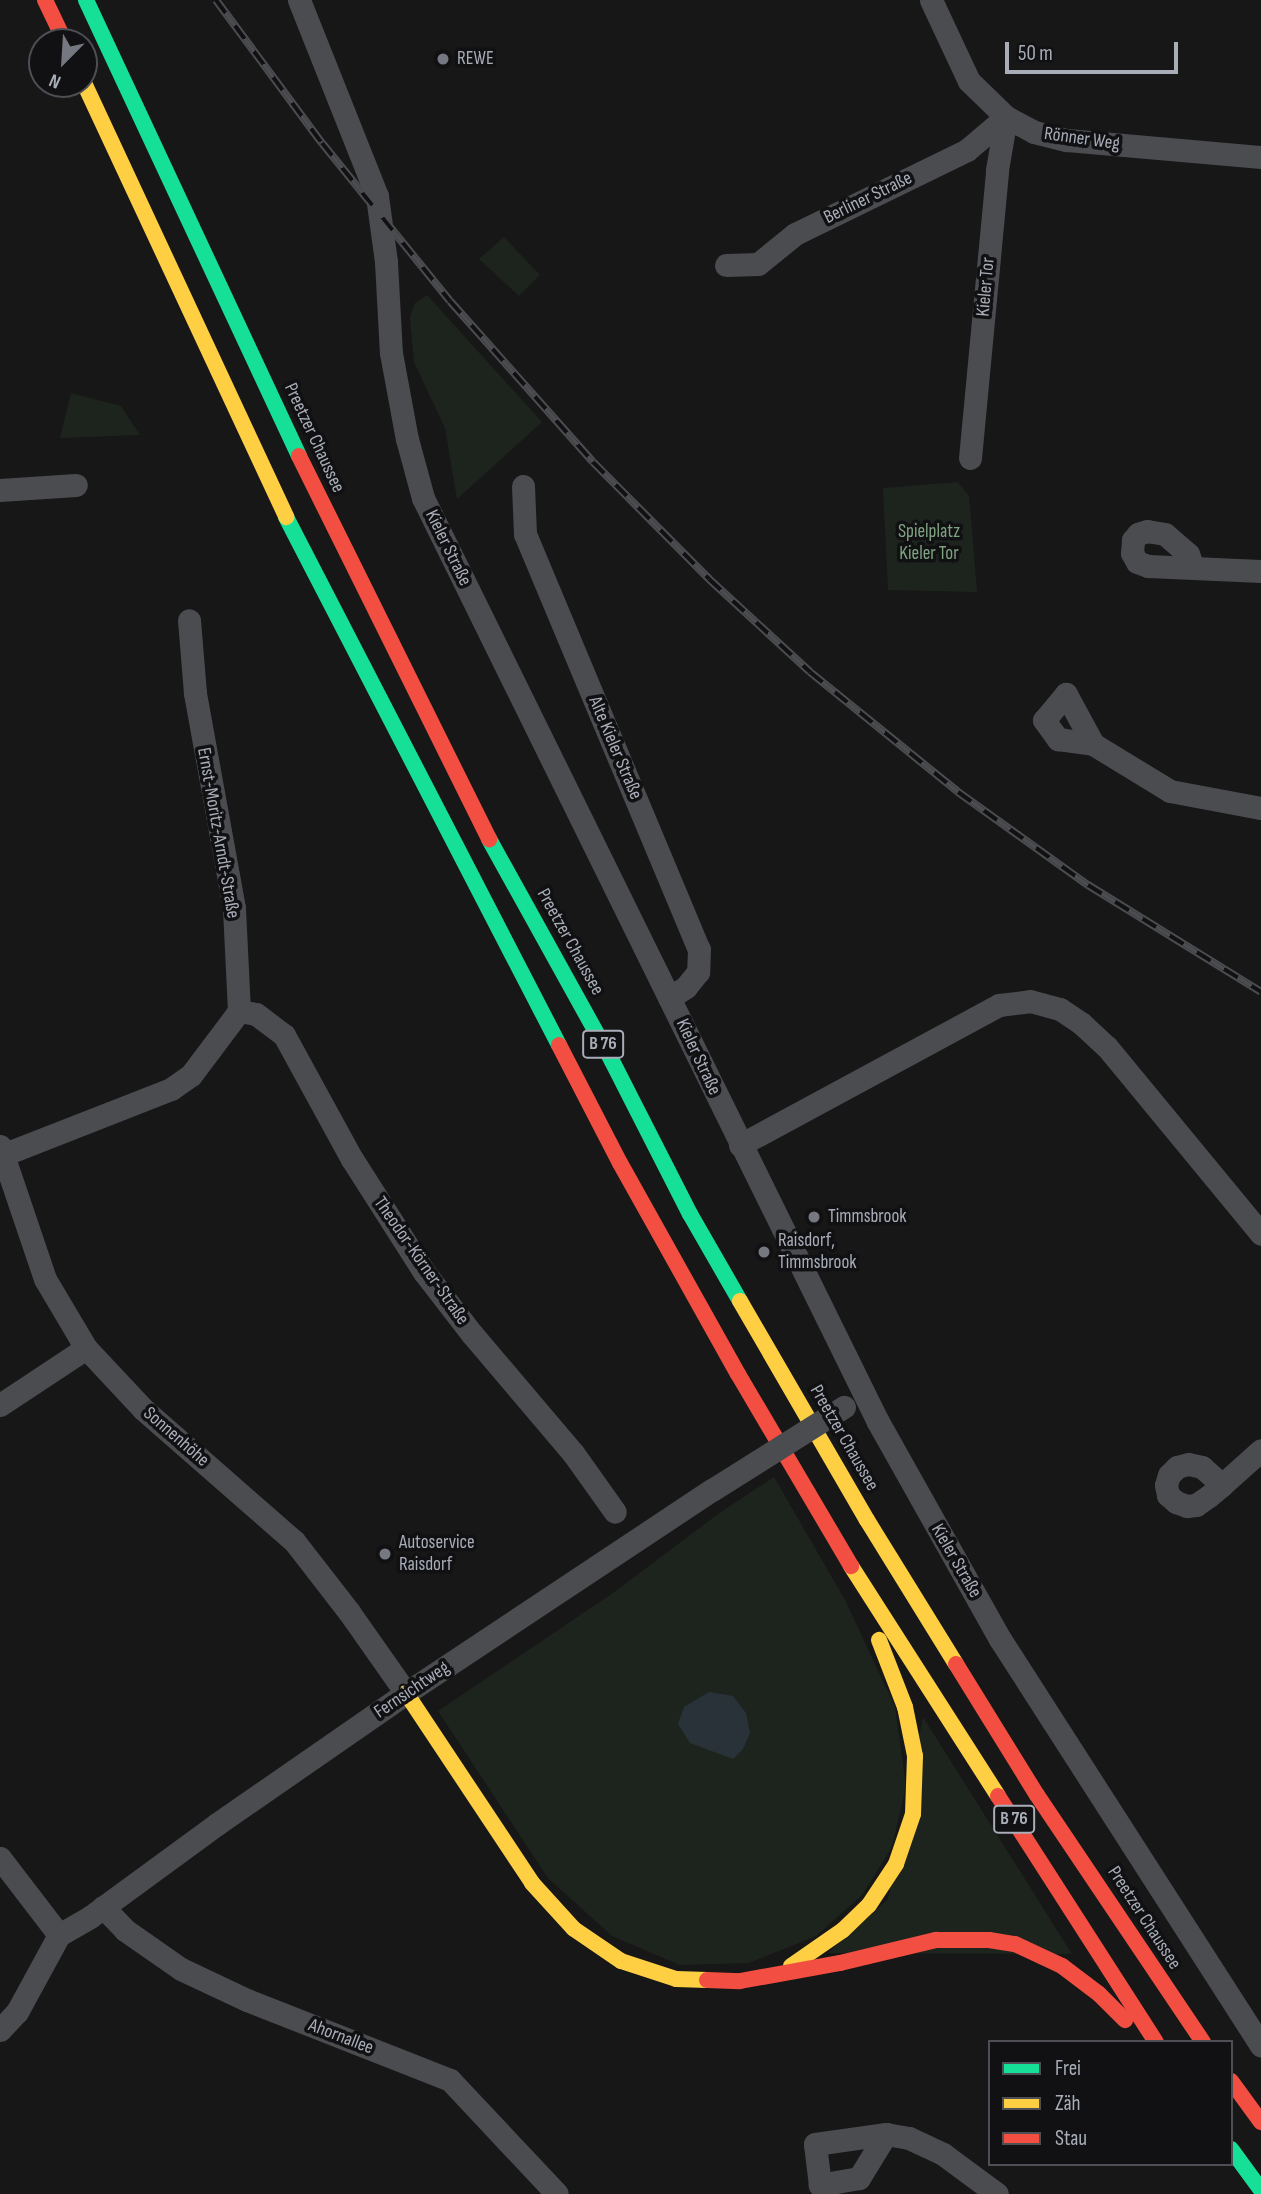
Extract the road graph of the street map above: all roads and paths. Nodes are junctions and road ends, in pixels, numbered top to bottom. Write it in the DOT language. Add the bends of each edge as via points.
graph roads {
  1 [pos="45,0"];
  2 [pos="86,0"];
  3 [pos="299,0"];
  4 [pos="931,0"];
  5 [pos="58,28"];
  6 [pos="91,98"];
  7 [pos="1006,117"];
  8 [pos="1261,157"];
  9 [pos="726,265"];
  10 [pos="970,457"];
  11 [pos="76,485"];
  12 [pos="523,486"];
  13 [pos="0,490"];
  14 [pos="1193,567"];
  15 [pos="1261,571"];
  16 [pos="189,620"];
  17 [pos="1093,744"];
  18 [pos="1261,808"];
  19 [pos="670,998"];
  20 [pos="239,1011"];
  21 [pos="740,1145"];
  22 [pos="1,1153"];
  23 [pos="1261,1234"];
  24 [pos="86,1348"];
  25 [pos="863,1392"];
  26 [pos="0,1405"];
  27 [pos="1261,1450"];
  28 [pos="1222,1485"];
  29 [pos="615,1512"];
  30 [pos="870,1597"];
  31 [pos="406,1693"];
  32 [pos="0,1858"];
  33 [pos="103,1907"];
  34 [pos="59,1936"];
  35 [pos="782,1973"];
  36 [pos="0,2029"];
  37 [pos="1144,2040"];
  38 [pos="1155,2040"];
  39 [pos="1202,2040"];
  40 [pos="1261,2046"];
  41 [pos="1233,2084"];
  42 [pos="1261,2122"];
  43 [pos="886,2134"];
  44 [pos="1233,2152"];
  45 [pos="1261,2190"];
  46 [pos="558,2194"];
  47 [pos="997,2194"];
  1 -- 5 [label="highway"];
  2 -- 39 [label="highway, Preetzer Chaussee / B 76" via="323,508 494,849 612,1061 690,1214 874,1532 1037,1795"];
  3 -- 19 [label="street, Kieler Straße" via="377,197 391,353 423,498"];
  4 -- 7 [label="street, Rönner Weg" via="969,81"];
  6 -- 30 [label="highway, B 76" via="289,523 562,1057 738,1374"];
  7 -- 8 [label="street, Rönner Weg" via="1034,132 1067,140"];
  7 -- 9 [label="street, Berliner Straße" via="967,150 795,233 758,264"];
  7 -- 10 [label="street, Kieler Tor"];
  11 -- 13 [label="street"];
  12 -- 19 [label="street, Alte Kieler Straße" via="525,534 699,949 698,972"];
  14 -- 15 [label="street"];
  16 -- 20 [label="street, Ernst-Moritz-Arndt-Straße" via="199,716 234,908"];
  17 -- 18 [label="street" via="1170,791"];
  19 -- 21 [label="street, Kieler Straße"];
  20 -- 22 [label="street" via="191,1075 172,1089"];
  20 -- 29 [label="street, Theodor-Körner-Straße" via="256,1014 284,1035 352,1159 424,1272 573,1453"];
  21 -- 23 [label="street" via="999,1006 1030,1001 1060,1009 1107,1047"];
  21 -- 25 [label="street, Kieler Straße"];
  22 -- 24 [label="street, Sonnenhöhe" via="46,1279"];
  24 -- 26 [label="street"];
  24 -- 31 [label="street, Sonnenhöhe" via="143,1409 294,1541"];
  25 -- 31 [label="street, Fernsichtweg, bridge"];
  25 -- 40 [label="street, Kieler Straße" via="1000,1639"];
  27 -- 28 [label="street"];
  30 -- 35 [label="highway, B 76" via="874,1628 908,1719 915,1756 913,1814 896,1864 869,1905 843,1930"];
  30 -- 38 [label="highway, B 76"];
  31 -- 33 [label="street, Fernsichtweg"];
  31 -- 35 [label="highway, B 76" via="532,1883 583,1935 621,1961 676,1979 740,1981"];
  32 -- 34 [label="street"];
  33 -- 34 [label="street, Fernsichtweg"];
  33 -- 46 [label="street, Ahornallee" via="125,1930 181,1969 450,2080"];
  34 -- 36 [label="street, Fernsichtweg" via="17,2012"];
  35 -- 37 [label="highway, B 76" via="936,1940 1015,1944 1083,1981"];
  41 -- 42 [label="highway"];
  43 -- 47 [label="street" via="909,2138 943,2154"];
  44 -- 45 [label="highway"];
}
